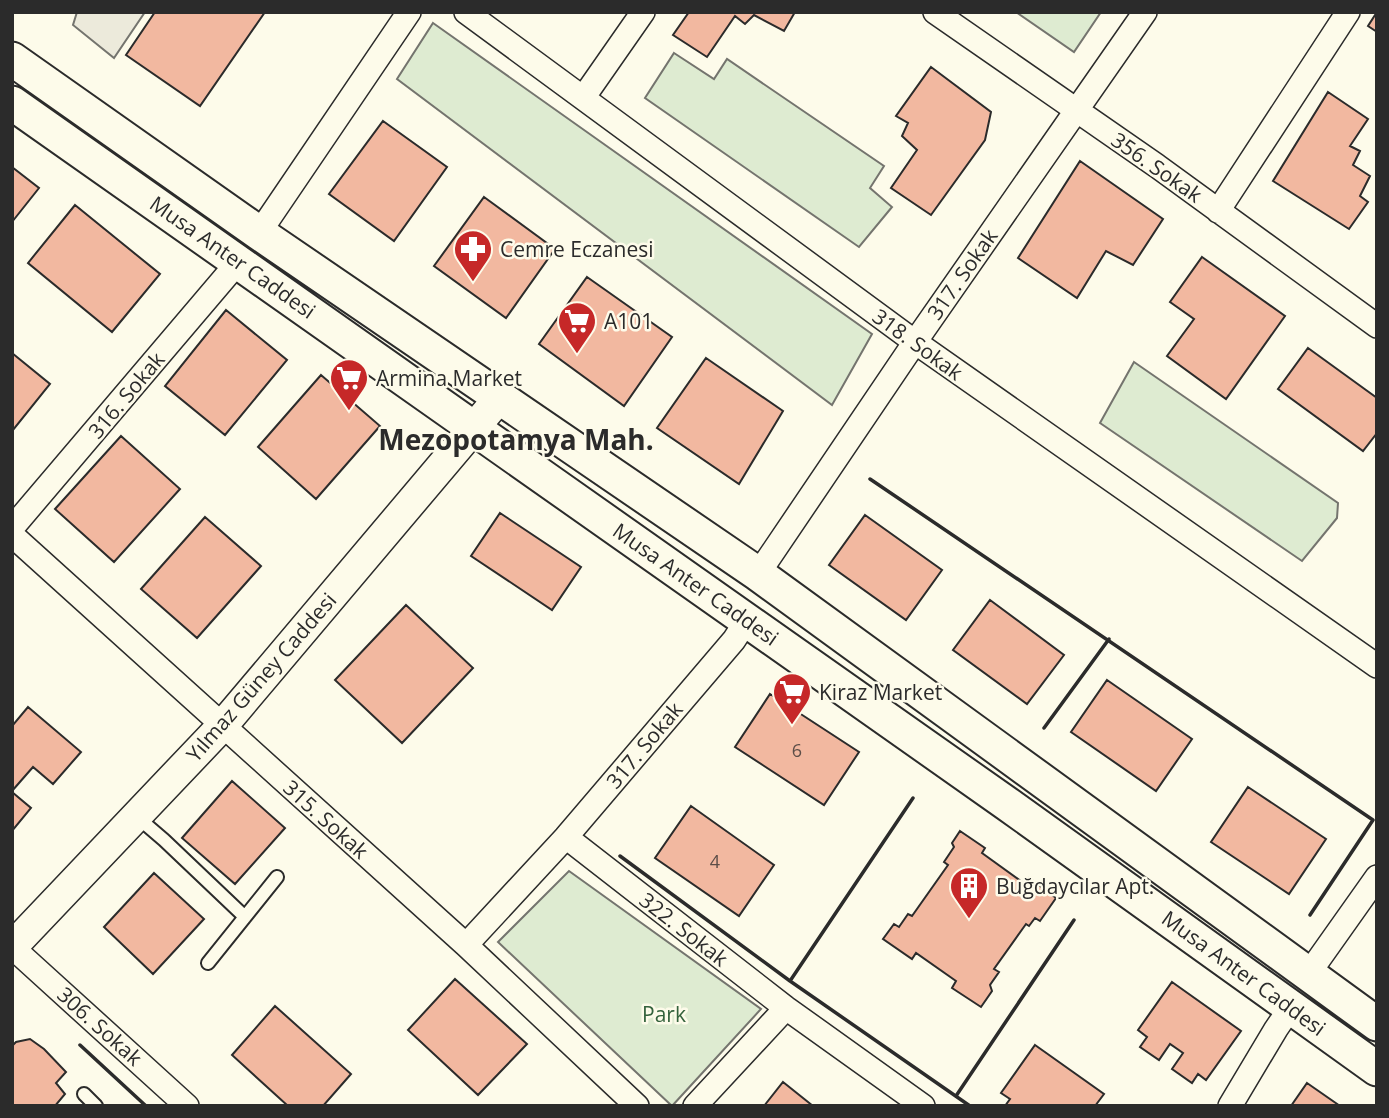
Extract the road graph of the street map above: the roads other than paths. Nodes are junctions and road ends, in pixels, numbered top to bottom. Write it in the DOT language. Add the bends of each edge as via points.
graph roads {
  1 [pos="409,12"];
  2 [pos="466,12"];
  3 [pos="643,12"];
  4 [pos="935,12"];
  5 [pos="1145,12"];
  6 [pos="1348,12"];
  7 [pos="12,59"];
  8 [pos="583,98"];
  9 [pos="12,103"];
  10 [pos="1076,110"];
  11 [pos="1218,211"];
  12 [pos="259,233"];
  13 [pos="239,261"];
  14 [pos="1377,326"];
  15 [pos="915,342"];
  16 [pos="500,397"];
  17 [pos="474,429"];
  18 [pos="12,528"];
  19 [pos="12,535"];
  20 [pos="758,574"];
  21 [pos="747,620"];
  22 [pos="1377,666"];
  23 [pos="223,725"];
  24 [pos="136,816"];
  25 [pos="566,837"];
  26 [pos="277,877"];
  27 [pos="1377,877"];
  28 [pos="245,917"];
  29 [pos="466,945"];
  30 [pos="12,947"];
  31 [pos="208,963"];
  32 [pos="1309,973"];
  33 [pos="1291,1007"];
  34 [pos="786,1008"];
  35 [pos="1377,1024"];
  36 [pos="1377,1069"];
  37 [pos="84,1094"];
  38 [pos="96,1106"];
  39 [pos="187,1106"];
  40 [pos="637,1106"];
  41 [pos="695,1106"];
  42 [pos="923,1106"];
  43 [pos="1230,1106"];
  1 -- 12 [label="street"];
  2 -- 8 [label="street, 318. Sokak"];
  3 -- 8 [label="street"];
  4 -- 10 [label="street, 356. Sokak"];
  5 -- 10 [label="street, 317. Sokak"];
  6 -- 11 [label="street"];
  7 -- 12 [label="main road, Musa Anter Caddesi"];
  8 -- 15 [label="street, 318. Sokak"];
  9 -- 13 [label="main road, Musa Anter Caddesi"];
  10 -- 11 [label="street, 356. Sokak"];
  10 -- 15 [label="street, 317. Sokak"];
  11 -- 14 [label="street, 356. Sokak"];
  12 -- 16 [label="main road, Musa Anter Caddesi"];
  13 -- 17 [label="main road, Musa Anter Caddesi"];
  13 -- 18 [label="street, 316. Sokak"];
  15 -- 20 [label="street, 317. Sokak"];
  15 -- 22 [label="street, 318. Sokak"];
  16 -- 17 [label="street, Yılmaz Güney Caddesi"];
  16 -- 20 [label="main road, Musa Anter Caddesi"];
  17 -- 21 [label="main road, Musa Anter Caddesi"];
  17 -- 23 [label="street, Yılmaz Güney Caddesi"];
  19 -- 23 [label="street, 315. Sokak"];
  20 -- 32 [label="main road, Musa Anter Caddesi"];
  21 -- 25 [label="street, 317. Sokak"];
  21 -- 33 [label="main road, Musa Anter Caddesi"];
  23 -- 24 [label="street, Yılmaz Güney Caddesi"];
  23 -- 29 [label="street, 315. Sokak"];
  24 -- 28 [label="lane"];
  24 -- 30 [label="street, Yılmaz Güney Caddesi"];
  25 -- 29 [label="street"];
  25 -- 34 [label="street, 322. Sokak"];
  26 -- 28 [label="lane"];
  27 -- 32 [label="street"];
  28 -- 31 [label="lane"];
  29 -- 40 [label="street, 315. Sokak"];
  30 -- 39 [label="street, 306. Sokak"];
  32 -- 35 [label="main road, Musa Anter Caddesi"];
  33 -- 36 [label="main road, Musa Anter Caddesi"];
  33 -- 43 [label="street"];
  34 -- 41 [label="street"];
  34 -- 42 [label="street, 322. Sokak"];
  37 -- 38 [label="lane"];
}
